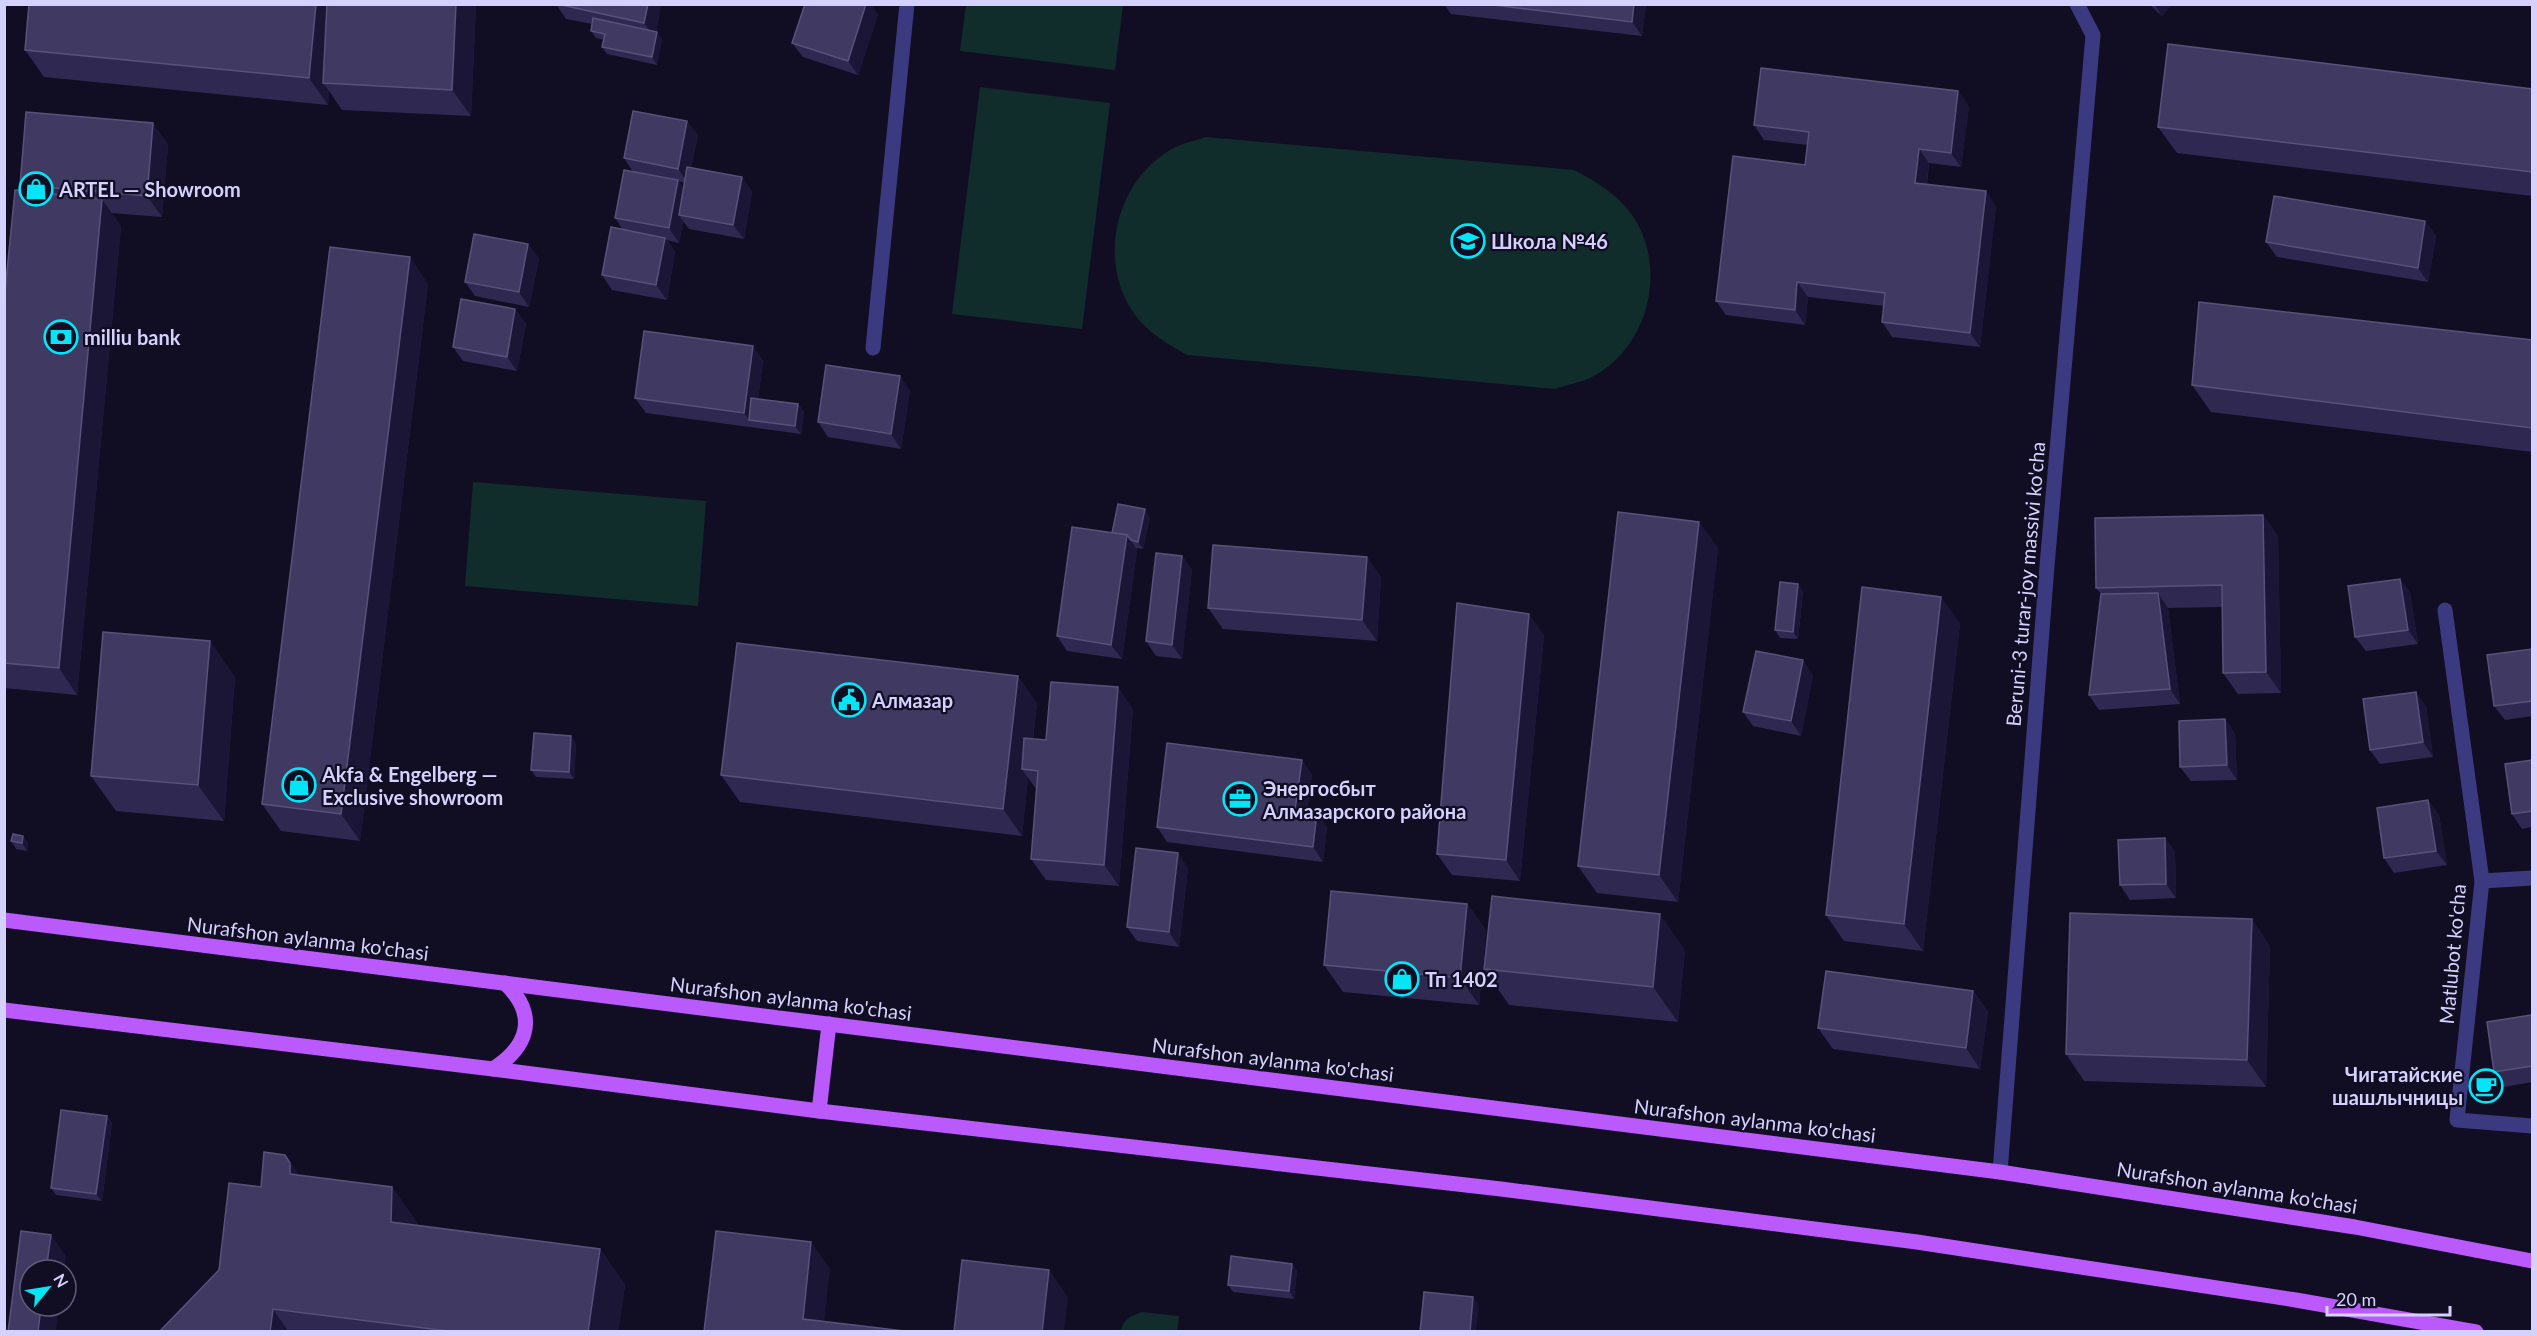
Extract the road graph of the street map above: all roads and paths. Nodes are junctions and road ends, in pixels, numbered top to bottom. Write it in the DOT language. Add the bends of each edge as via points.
graph roads {
  1 [pos="907,4"];
  2 [pos="2077,4"];
  3 [pos="873,348"];
  4 [pos="2445,610"];
  5 [pos="2532,878"];
  6 [pos="2482,881"];
  7 [pos="4,920"];
  8 [pos="505,983"];
  9 [pos="4,1010"];
  10 [pos="829,1024"];
  11 [pos="493,1068"];
  12 [pos="819,1112"];
  13 [pos="2532,1126"];
  14 [pos="2000,1172"];
  15 [pos="2532,1261"];
  16 [pos="2476,1332"];
  1 -- 3 [label="street"];
  2 -- 14 [label="street, Beruni-3 turar-joy massivi ko'cha" via="2093,35"];
  4 -- 6 [label="street, Matlubot ko'cha"];
  5 -- 6 [label="street"];
  6 -- 13 [label="street, Matlubot ko'cha" via="2457,1120"];
  7 -- 8 [label="main road, Nurafshon aylanma ko'chasi"];
  8 -- 10 [label="main road, Nurafshon aylanma ko'chasi"];
  8 -- 11 [label="main road" via="520,1003 527,1028 515,1052"];
  9 -- 11 [label="main road"];
  10 -- 12 [label="main road"];
  10 -- 14 [label="main road, Nurafshon aylanma ko'chasi"];
  11 -- 12 [label="main road"];
  12 -- 16 [label="main road" via="1501,1189 1917,1242"];
  14 -- 15 [label="main road, Nurafshon aylanma ko'chasi" via="2355,1227"];
}
